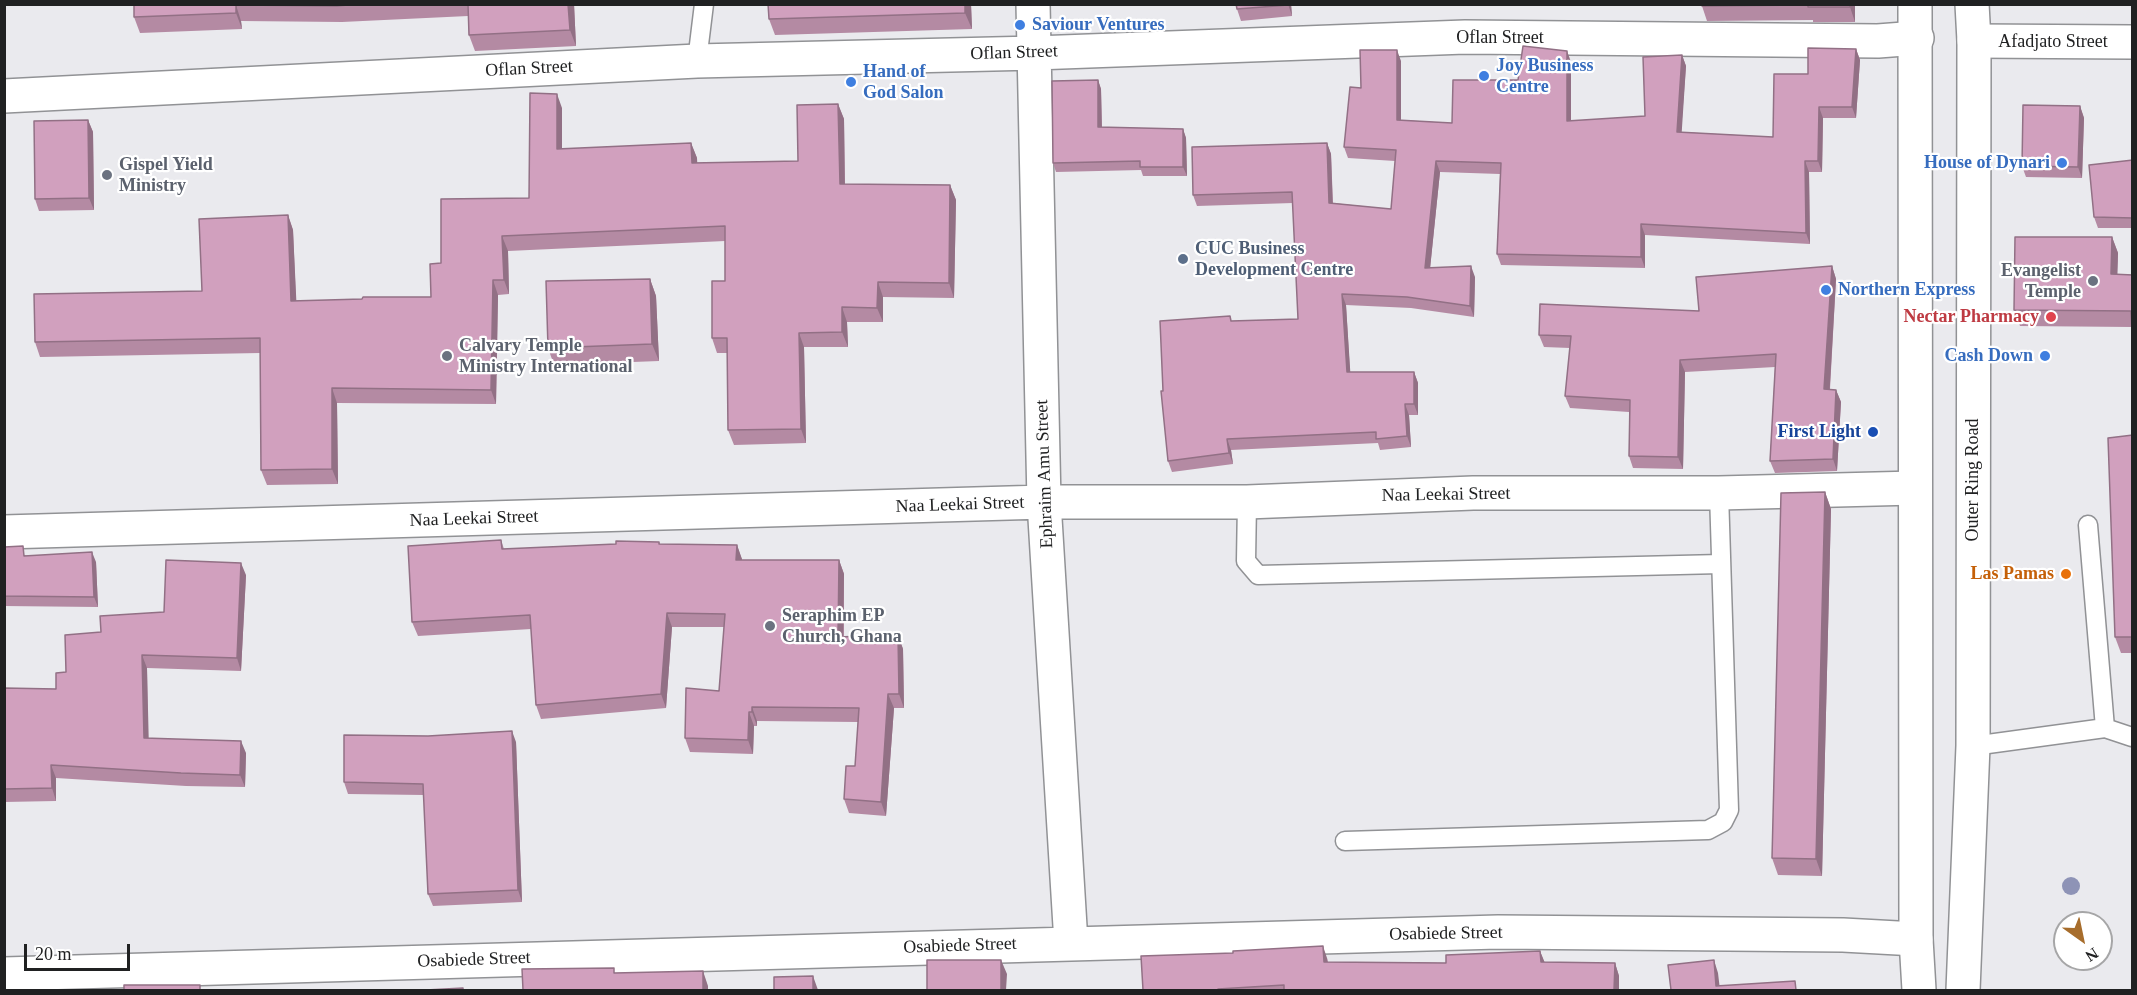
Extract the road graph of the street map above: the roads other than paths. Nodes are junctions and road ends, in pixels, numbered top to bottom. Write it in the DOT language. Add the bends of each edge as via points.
graph roads {
  1 [pos="704,4"];
  2 [pos="1033,4"];
  3 [pos="1915,4"];
  4 [pos="1972,4"];
  5 [pos="1917,38"];
  6 [pos="1974,41"];
  7 [pos="2133,42"];
  8 [pos="1035,53"];
  9 [pos="697,61"];
  10 [pos="4,96"];
  11 [pos="1916,488"];
  12 [pos="1719,493"];
  13 [pos="1044,502"];
  14 [pos="1247,502"];
  15 [pos="2088,525"];
  16 [pos="4,532"];
  17 [pos="1721,564"];
  18 [pos="2105,728"];
  19 [pos="2133,737"];
  20 [pos="1973,746"];
  21 [pos="1345,841"];
  22 [pos="1916,939"];
  23 [pos="1071,943"];
  24 [pos="4,974"];
  25 [pos="1918,990"];
  26 [pos="1963,990"];
  1 -- 9 [label="lane"];
  2 -- 8 [label="street, Ephraim Amu Street"];
  3 -- 5 [label="street"];
  4 -- 6 [label="street, Outer Ring Road"];
  5 -- 8 [label="street, Oflan Street" via="1878,41 1465,37"];
  5 -- 11 [label="street"];
  6 -- 7 [label="street, Afadjato Street"];
  6 -- 20 [label="street, Outer Ring Road"];
  8 -- 9 [label="street, Oflan Street"];
  8 -- 13 [label="street, Ephraim Amu Street"];
  9 -- 10 [label="street, Oflan Street"];
  11 -- 12 [label="street, Naa Leekai Street"];
  11 -- 22 [label="street"];
  12 -- 14 [label="street, Naa Leekai Street" via="1473,493"];
  12 -- 17 [label="lane"];
  13 -- 14 [label="street, Naa Leekai Street"];
  13 -- 16 [label="street, Naa Leekai Street"];
  13 -- 23 [label="street, Ephraim Amu Street"];
  14 -- 17 [label="lane" via="1246,561 1258,575"];
  15 -- 18 [label="lane"];
  17 -- 21 [label="lane" via="1729,810 1723,822 1708,830"];
  18 -- 19 [label="lane"];
  18 -- 20 [label="lane"];
  20 -- 26 [label="street, Outer Ring Road"];
  22 -- 23 [label="street, Osabiede Street" via="1498,932"];
  22 -- 25 [label="street"];
  23 -- 24 [label="street, Osabiede Street"];
}
